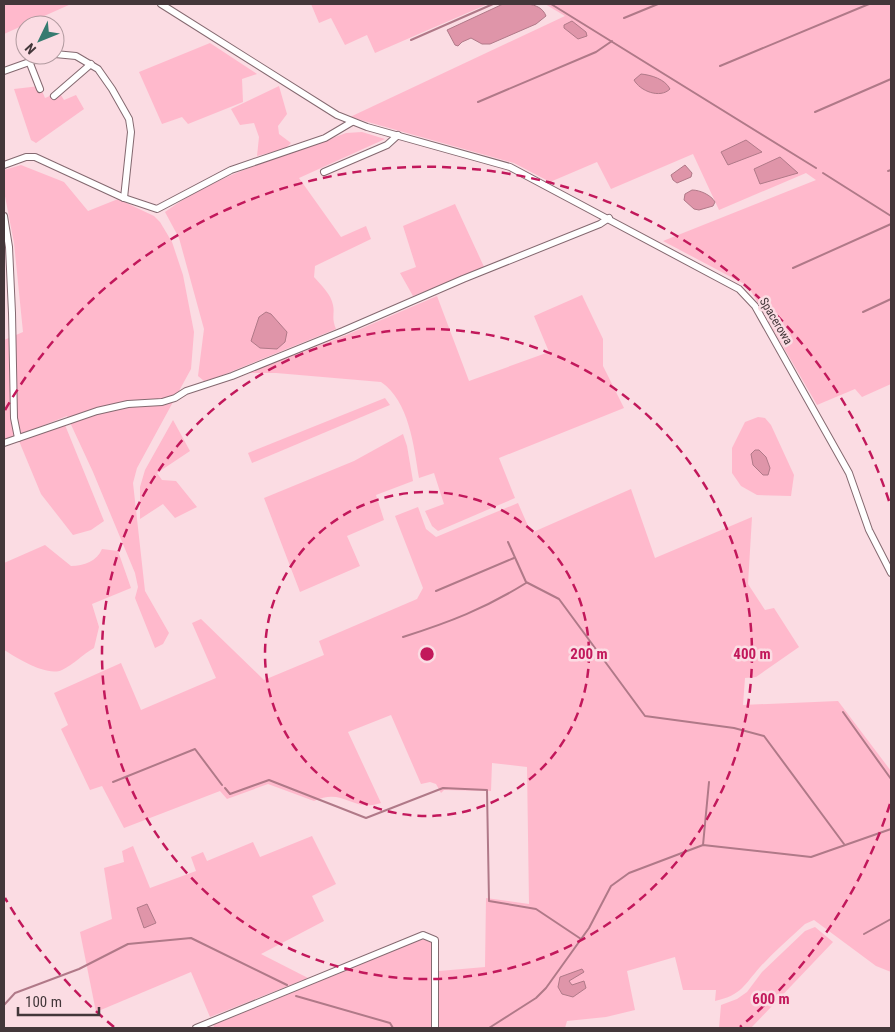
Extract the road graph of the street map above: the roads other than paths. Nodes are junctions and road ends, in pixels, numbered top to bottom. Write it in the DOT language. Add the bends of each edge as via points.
graph roads {
  1 [pos="160,4"];
  2 [pos="65,55"];
  3 [pos="92,64"];
  4 [pos="19,65"];
  5 [pos="31,65"];
  6 [pos="4,71"];
  7 [pos="40,89"];
  8 [pos="54,96"];
  9 [pos="352,122"];
  10 [pos="398,135"];
  11 [pos="4,165"];
  12 [pos="324,172"];
  13 [pos="124,198"];
  14 [pos="4,216"];
  15 [pos="608,218"];
  16 [pos="18,438"];
  17 [pos="4,443"];
  18 [pos="891,573"];
  19 [pos="196,1028"];
  20 [pos="435,1028"];
  1 -- 9 [label="street, Spacerowa"];
  2 -- 3 [label="street" via="76,56"];
  3 -- 8 [label="street"];
  3 -- 13 [label="street" via="108,82 131,124"];
  4 -- 6 [label="street"];
  5 -- 7 [label="street"];
  9 -- 10 [label="street, Spacerowa"];
  9 -- 13 [label="street" via="310,144 231,170 157,209"];
  10 -- 12 [label="street" via="387,145"];
  10 -- 15 [label="street, Spacerowa" via="510,167"];
  11 -- 13 [label="street" via="36,157"];
  14 -- 16 [label="street" via="9,247 14,418"];
  15 -- 16 [label="street" via="343,331 186,391 176,398 97,411"];
  15 -- 18 [label="street, Spacerowa" via="729,283 755,306 849,473 869,530"];
  16 -- 17 [label="street"];
  19 -- 20 [label="street" via="423,935 435,940"];
}
